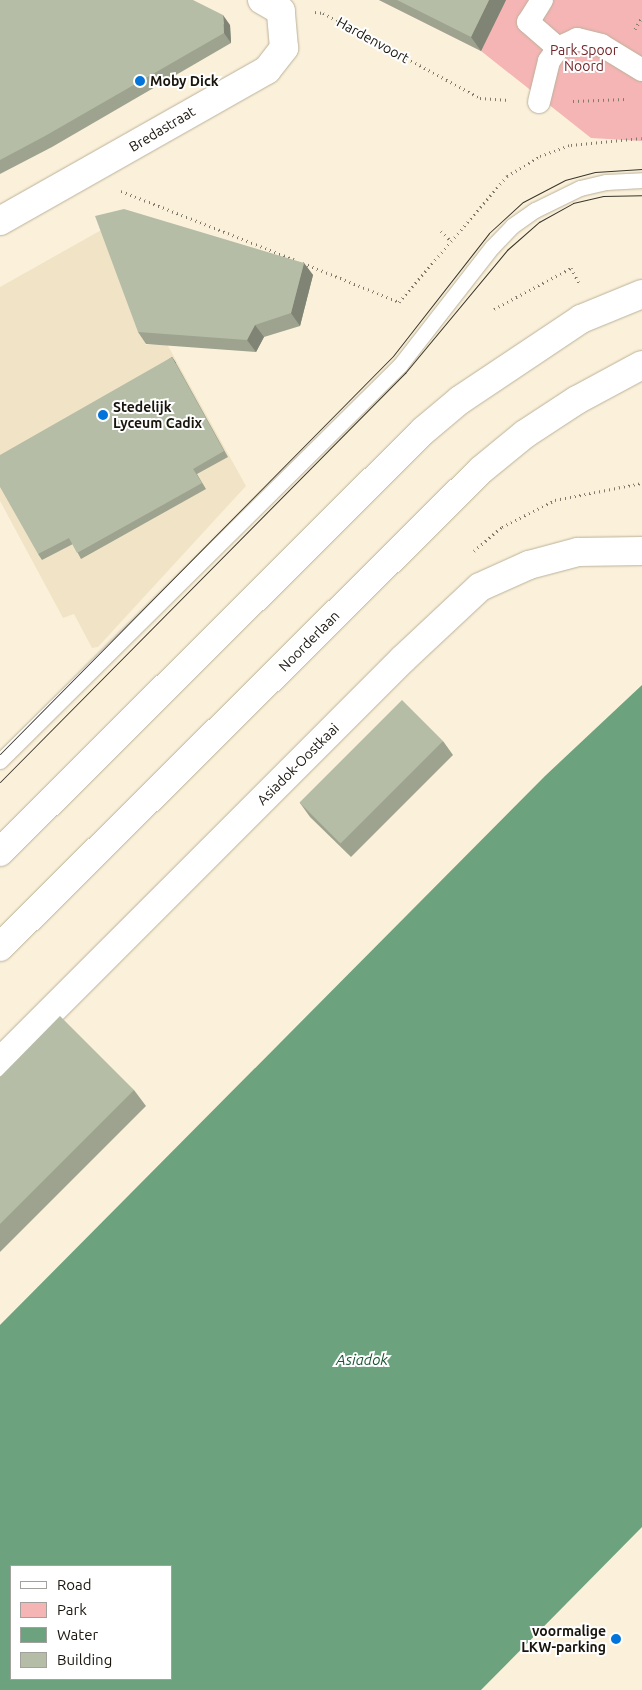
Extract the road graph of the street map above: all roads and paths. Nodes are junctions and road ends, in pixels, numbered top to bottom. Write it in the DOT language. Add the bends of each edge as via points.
graph roads {
  1 [pos="542,0"];
  2 [pos="271,5"];
  3 [pos="558,48"];
  4 [pos="642,70"];
  5 [pos="480,98"];
  6 [pos="540,102"];
  7 [pos="83,176"];
  8 [pos="642,180"];
  9 [pos="0,221"];
  10 [pos="441,232"];
  11 [pos="451,241"];
  12 [pos="642,294"];
  13 [pos="398,302"];
  14 [pos="494,309"];
  15 [pos="593,312"];
  16 [pos="642,366"];
  17 [pos="642,551"];
  18 [pos="0,761"];
  19 [pos="0,852"];
  20 [pos="0,947"];
  21 [pos="0,1062"];
  1 -- 3 [label="street" via="528,22"];
  2 -- 5 [label="path, Hardenvoort" via="323,13"];
  2 -- 7 [label="main road, Bredastraat" via="284,48 267,70"];
  3 -- 4 [label="street" via="577,39 588,39"];
  3 -- 6 [label="street" via="549,61"];
  7 -- 9 [label="main road, Bredastraat"];
  7 -- 13 [label="path"];
  8 -- 18 [label="lane" via="606,182 560,197 512,226 400,365"];
  10 -- 11 [label="path"];
  12 -- 15 [label="main road"];
  14 -- 15 [label="path" via="571,268"];
  15 -- 19 [label="main road" via="460,400 388,465"];
  16 -- 20 [label="main road, Noorderlaan" via="577,400 525,434 440,511"];
  17 -- 21 [label="main road, Asiadok-Oostkaai" via="578,552 529,565 480,587 403,659"];
}
